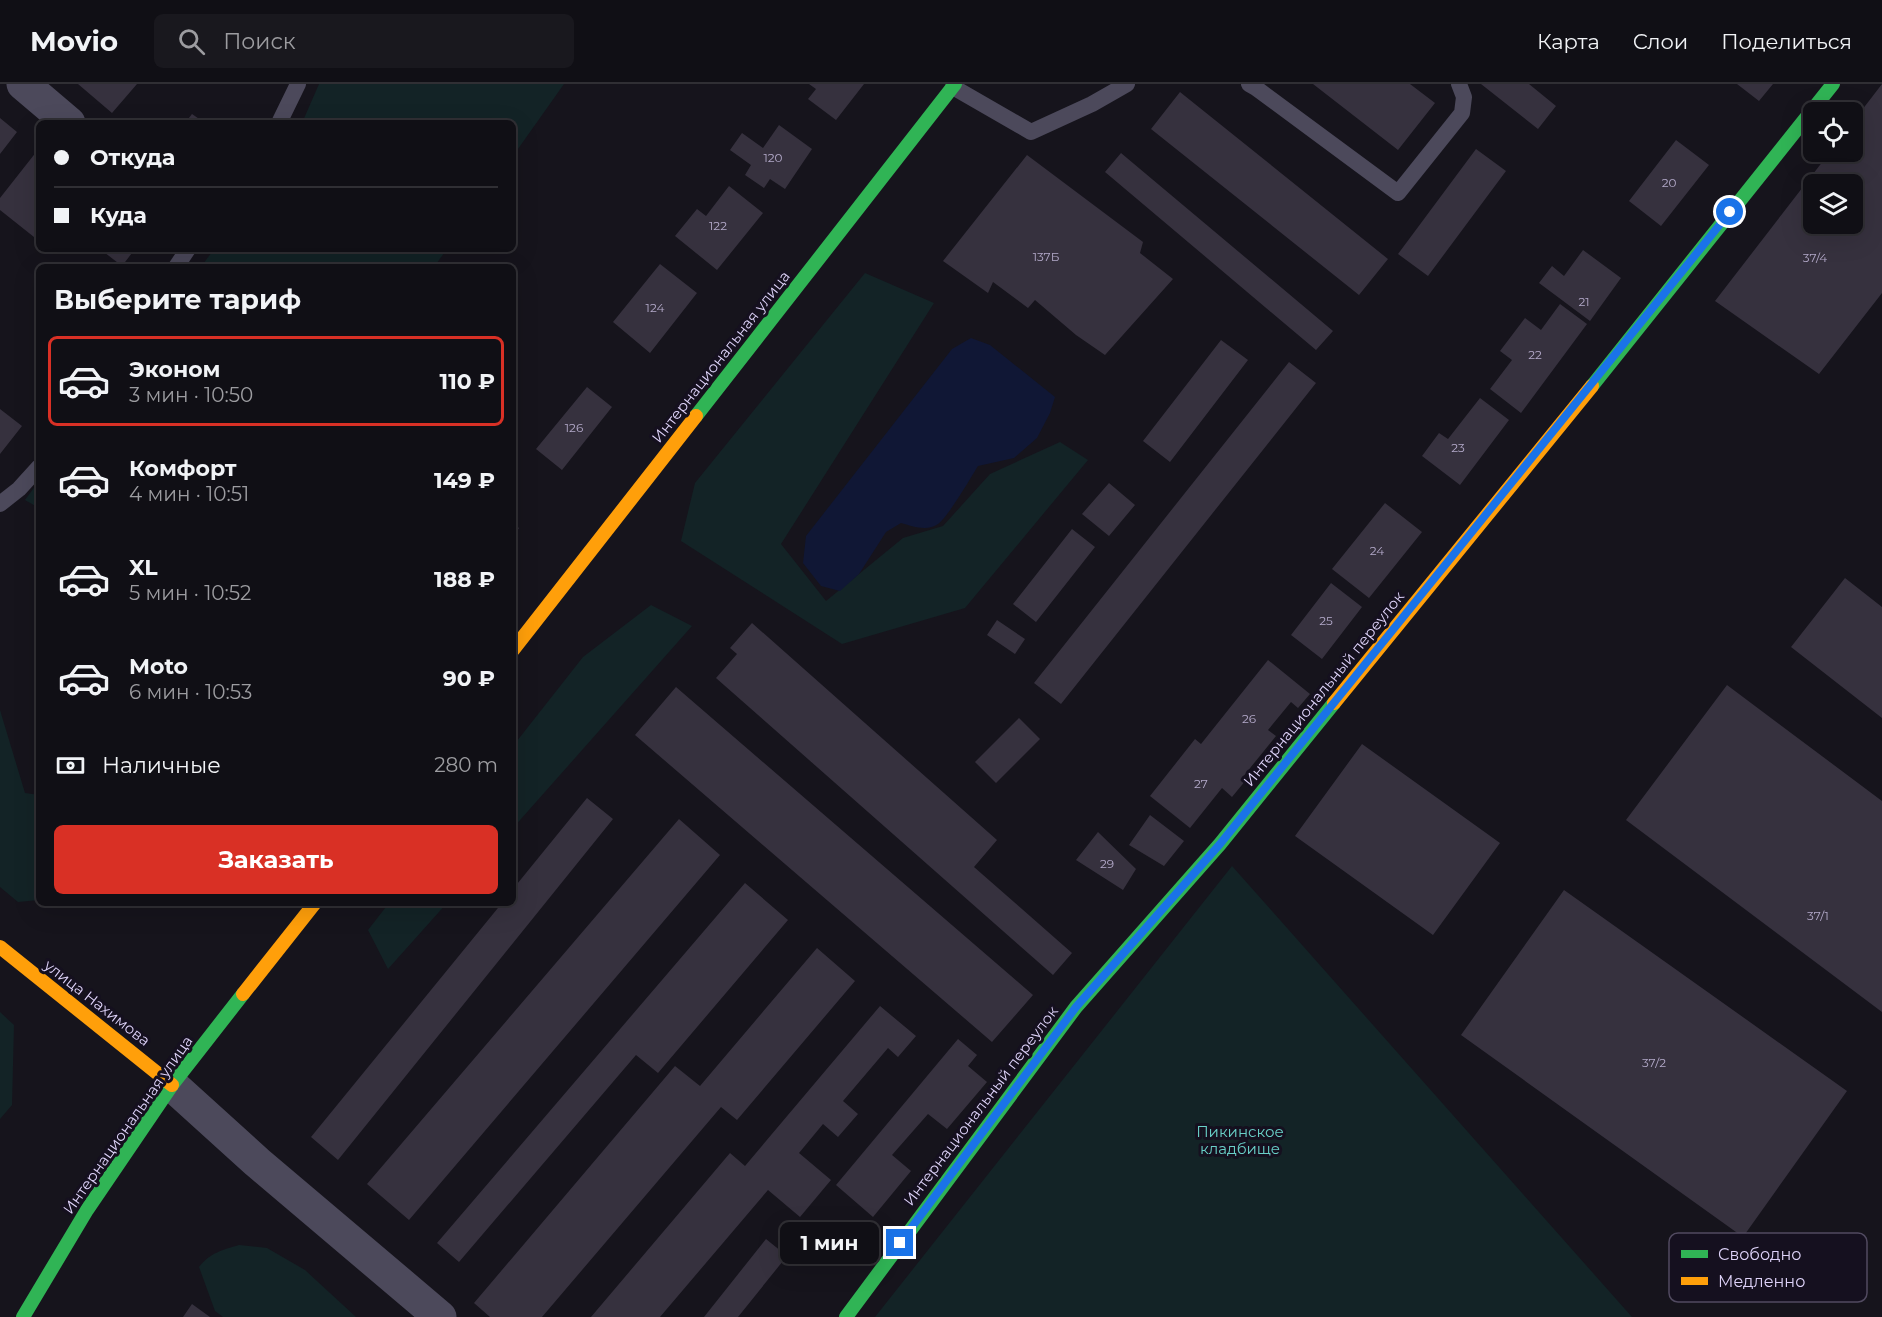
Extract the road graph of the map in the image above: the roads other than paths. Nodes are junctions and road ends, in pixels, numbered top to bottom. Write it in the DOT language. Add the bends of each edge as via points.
graph roads {
  1 [pos="23,84"];
  2 [pos="297,84"];
  3 [pos="1127,84"];
  4 [pos="1249,84"];
  5 [pos="1459,84"];
  6 [pos="1833,84"];
  7 [pos="954,85"];
  8 [pos="65,120"];
  9 [pos="280,120"];
  10 [pos="36,470"];
  11 [pos="0,504"];
  12 [pos="516,646"];
  13 [pos="313,906"];
  14 [pos="0,947"];
  15 [pos="172,1085"];
  16 [pos="23,1317"];
  17 [pos="440,1317"];
  18 [pos="846,1317"];
  1 -- 8 [label="street"];
  2 -- 9 [label="lane"];
  3 -- 7 [label="lane" via="1031,132"];
  4 -- 5 [label="lane" via="1398,194 1462,113 1464,97"];
  6 -- 18 [label="street, Интернациональный переулок" via="1220,844 1076,1007"];
  7 -- 12 [label="street, Интернациональная улица"];
  10 -- 11 [label="lane"];
  13 -- 15 [label="street, Интернациональная улица"];
  14 -- 15 [label="street, улица Нахимова"];
  15 -- 16 [label="street, Интернациональная улица" via="87,1210"];
  15 -- 17 [label="street"];
}
